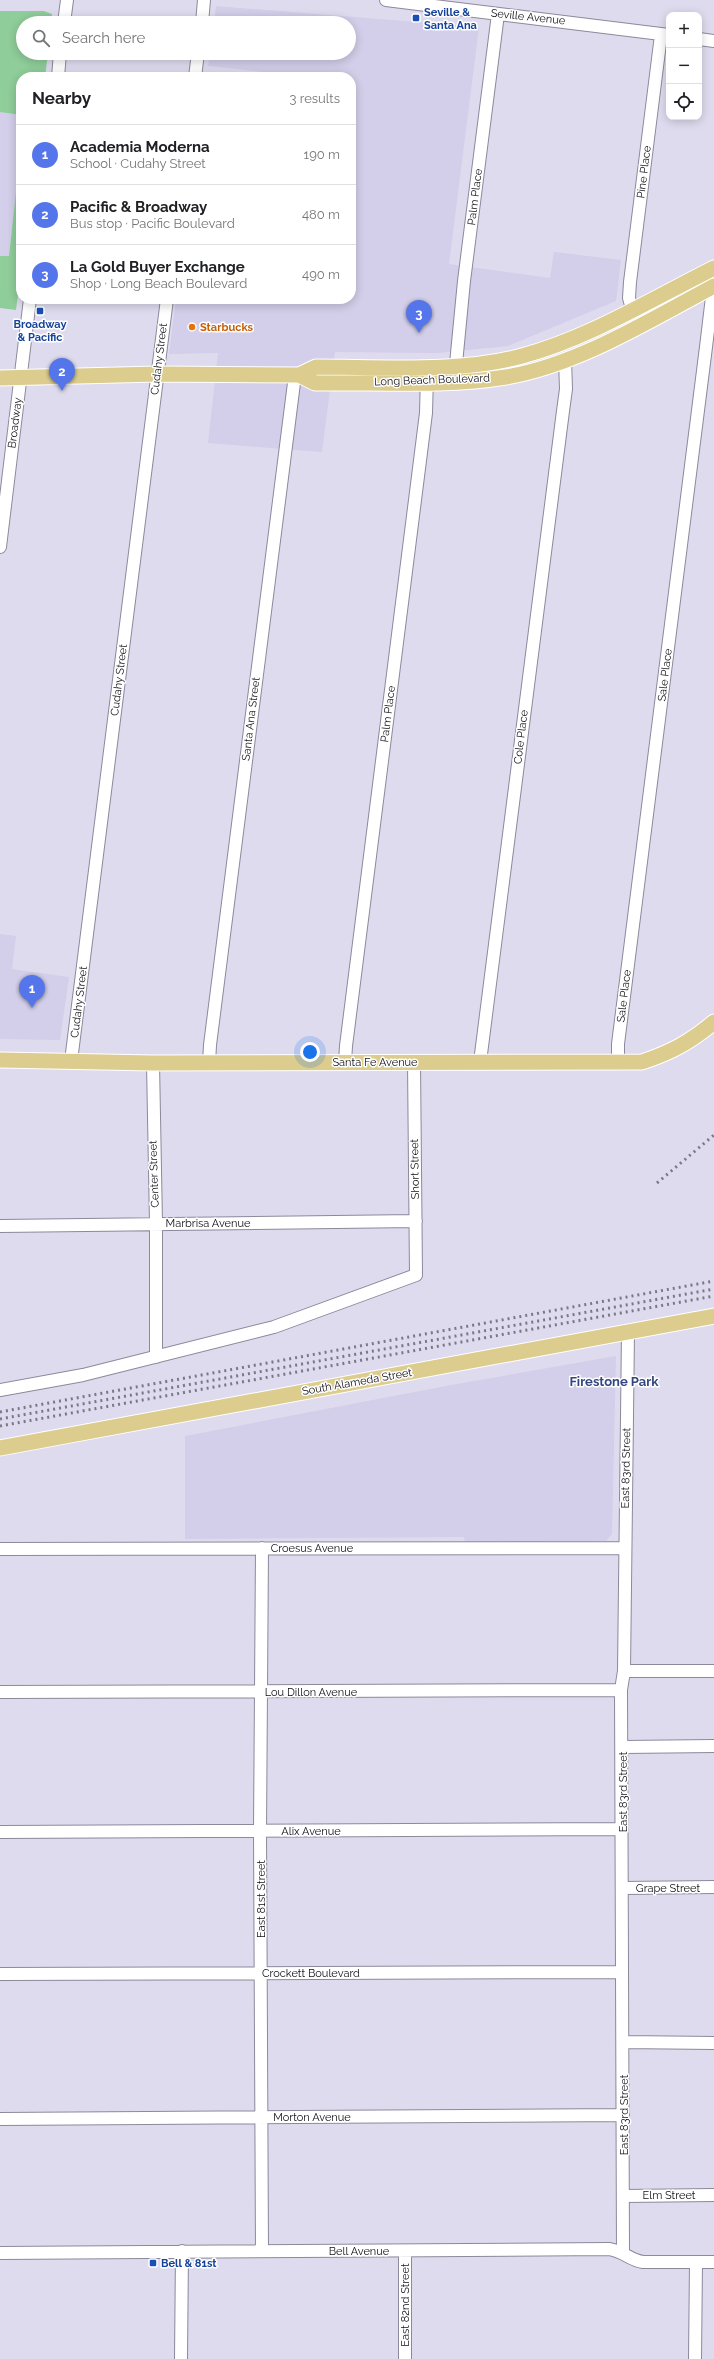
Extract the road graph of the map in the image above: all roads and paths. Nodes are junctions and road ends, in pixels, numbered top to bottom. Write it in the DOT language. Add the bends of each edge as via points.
graph roads {
  1 [pos="67,0"];
  2 [pos="204,0"];
  3 [pos="386,0"];
  4 [pos="498,14"];
  5 [pos="65,16"];
  6 [pos="203,16"];
  7 [pos="665,35"];
  8 [pos="702,39"];
  9 [pos="714,41"];
  10 [pos="59,60"];
  11 [pos="197,60"];
  12 [pos="58,72"];
  13 [pos="196,72"];
  14 [pos="714,268"];
  15 [pos="711,287"];
  16 [pos="29,304"];
  17 [pos="166,304"];
  18 [pos="632,309"];
  19 [pos="565,360"];
  20 [pos="427,366"];
  21 [pos="455,366"];
  22 [pos="157,374"];
  23 [pos="297,375"];
  24 [pos="0,378"];
  25 [pos="21,378"];
  26 [pos="455,381"];
  27 [pos="427,382"];
  28 [pos="0,547"];
  29 [pos="714,1022"];
  30 [pos="0,1060"];
  31 [pos="71,1061"];
  32 [pos="345,1062"];
  33 [pos="414,1062"];
  34 [pos="480,1062"];
  35 [pos="618,1062"];
  36 [pos="152,1063"];
  37 [pos="209,1063"];
  38 [pos="416,1221"];
  39 [pos="156,1223"];
  40 [pos="0,1226"];
  41 [pos="714,1316"];
  42 [pos="628,1332"];
  43 [pos="156,1356"];
  44 [pos="0,1390"];
  45 [pos="0,1448"];
  46 [pos="262,1548"];
  47 [pos="624,1548"];
  48 [pos="0,1549"];
  49 [pos="714,1670"];
  50 [pos="624,1671"];
  51 [pos="621,1690"];
  52 [pos="0,1692"];
  53 [pos="262,1692"];
  54 [pos="623,1746"];
  55 [pos="714,1746"];
  56 [pos="622,1829"];
  57 [pos="260,1831"];
  58 [pos="0,1832"];
  59 [pos="714,1887"];
  60 [pos="623,1888"];
  61 [pos="622,1972"];
  62 [pos="261,1973"];
  63 [pos="0,1974"];
  64 [pos="624,2042"];
  65 [pos="714,2043"];
  66 [pos="623,2115"];
  67 [pos="262,2117"];
  68 [pos="0,2119"];
  69 [pos="714,2195"];
  70 [pos="624,2196"];
  71 [pos="182,2251"];
  72 [pos="262,2251"];
  73 [pos="405,2251"];
  74 [pos="623,2252"];
  75 [pos="0,2253"];
  76 [pos="696,2262"];
  77 [pos="714,2262"];
  78 [pos="181,2359"];
  79 [pos="405,2359"];
  80 [pos="695,2359"];
  1 -- 5 [label="street"];
  2 -- 6 [label="street"];
  3 -- 4 [label="street, Seville Avenue"];
  4 -- 7 [label="street, Seville Avenue"];
  4 -- 21 [label="street, Palm Place"];
  7 -- 18 [label="street, Pine Place" via="630,282 629,298"];
  8 -- 9 [label="street"];
  10 -- 12 [label="street"];
  11 -- 13 [label="street"];
  14 -- 18 [label="main road, Long Beach Boulevard"];
  15 -- 19 [label="main road, Long Beach Boulevard" via="605,343"];
  15 -- 35 [label="street, Sale Place" via="706,347 618,1044"];
  16 -- 25 [label="street, Broadway"];
  17 -- 22 [label="street, Cudahy Street"];
  18 -- 21 [label="main road, Long Beach Boulevard" via="595,328 523,356"];
  19 -- 26 [label="main road, Long Beach Boulevard" via="507,377"];
  19 -- 34 [label="street, Cole Place" via="566,389"];
  20 -- 21 [label="main road, Long Beach Boulevard"];
  20 -- 23 [label="main road, Long Beach Boulevard" via="316,367"];
  20 -- 27 [label="street, Palm Place"];
  21 -- 26 [label="street, Palm Place"];
  22 -- 23 [label="main road, Long Beach Boulevard"];
  22 -- 25 [label="main road, Long Beach Boulevard"];
  22 -- 31 [label="street, Cudahy Street"];
  23 -- 27 [label="main road, Long Beach Boulevard" via="315,383"];
  23 -- 37 [label="street, Santa Ana Street"];
  24 -- 25 [label="main road, Long Beach Boulevard"];
  25 -- 28 [label="street, Broadway"];
  26 -- 27 [label="main road, Long Beach Boulevard"];
  27 -- 32 [label="street, Palm Place" via="426,413"];
  29 -- 35 [label="main road, Santa Fe Avenue" via="690,1042 670,1053 642,1062"];
  30 -- 31 [label="main road, Santa Fe Avenue"];
  31 -- 36 [label="main road, Santa Fe Avenue"];
  32 -- 33 [label="main road, Santa Fe Avenue"];
  32 -- 37 [label="main road, Santa Fe Avenue"];
  33 -- 34 [label="main road, Santa Fe Avenue"];
  33 -- 38 [label="street, Short Street"];
  34 -- 35 [label="main road, Santa Fe Avenue"];
  36 -- 37 [label="main road, Santa Fe Avenue"];
  36 -- 39 [label="street, Center Street"];
  38 -- 39 [label="street, Marbrisa Avenue"];
  38 -- 43 [label="street, Short Street" via="416,1275 274,1327"];
  39 -- 40 [label="street, Marbrisa Avenue"];
  39 -- 43 [label="street, Center Street"];
  41 -- 42 [label="main road, South Alameda Street"];
  42 -- 45 [label="main road, South Alameda Street"];
  42 -- 47 [label="street, East 83rd Street"];
  43 -- 44 [label="street" via="83,1375"];
  46 -- 47 [label="street, Croesus Avenue"];
  46 -- 48 [label="street, Croesus Avenue"];
  46 -- 53 [label="street, East 81st Street"];
  47 -- 50 [label="street, East 83rd Street"];
  49 -- 50 [label="street"];
  50 -- 51 [label="street, East 83rd Street"];
  51 -- 53 [label="street, Lou Dillon Avenue"];
  51 -- 54 [label="street, East 83rd Street"];
  52 -- 53 [label="street, Lou Dillon Avenue"];
  53 -- 57 [label="street, East 81st Street"];
  54 -- 55 [label="street"];
  54 -- 56 [label="street, East 83rd Street"];
  56 -- 57 [label="street, Alix Avenue"];
  56 -- 60 [label="street, East 83rd Street"];
  57 -- 58 [label="street, Alix Avenue"];
  57 -- 62 [label="street, East 81st Street"];
  59 -- 60 [label="street, Grape Street"];
  60 -- 61 [label="street, East 83rd Street"];
  61 -- 62 [label="street, Crockett Boulevard"];
  61 -- 64 [label="street, East 83rd Street"];
  62 -- 63 [label="street, Crockett Boulevard"];
  62 -- 67 [label="street, East 81st Street"];
  64 -- 65 [label="street"];
  64 -- 66 [label="street, East 83rd Street"];
  66 -- 67 [label="street, Morton Avenue"];
  66 -- 70 [label="street, East 83rd Street"];
  67 -- 68 [label="street, Morton Avenue"];
  67 -- 72 [label="street, East 81st Street"];
  69 -- 70 [label="street, Elm Street"];
  70 -- 74 [label="street, East 83rd Street"];
  71 -- 72 [label="street, Bell Avenue"];
  71 -- 75 [label="street, Bell Avenue"];
  71 -- 78 [label="street"];
  72 -- 73 [label="street, Bell Avenue"];
  73 -- 74 [label="street, Bell Avenue" via="609,2249"];
  73 -- 79 [label="street, East 82nd Street"];
  74 -- 76 [label="street, Bell Avenue" via="634,2261"];
  76 -- 77 [label="street, Bell Avenue"];
  76 -- 80 [label="street"];
}
